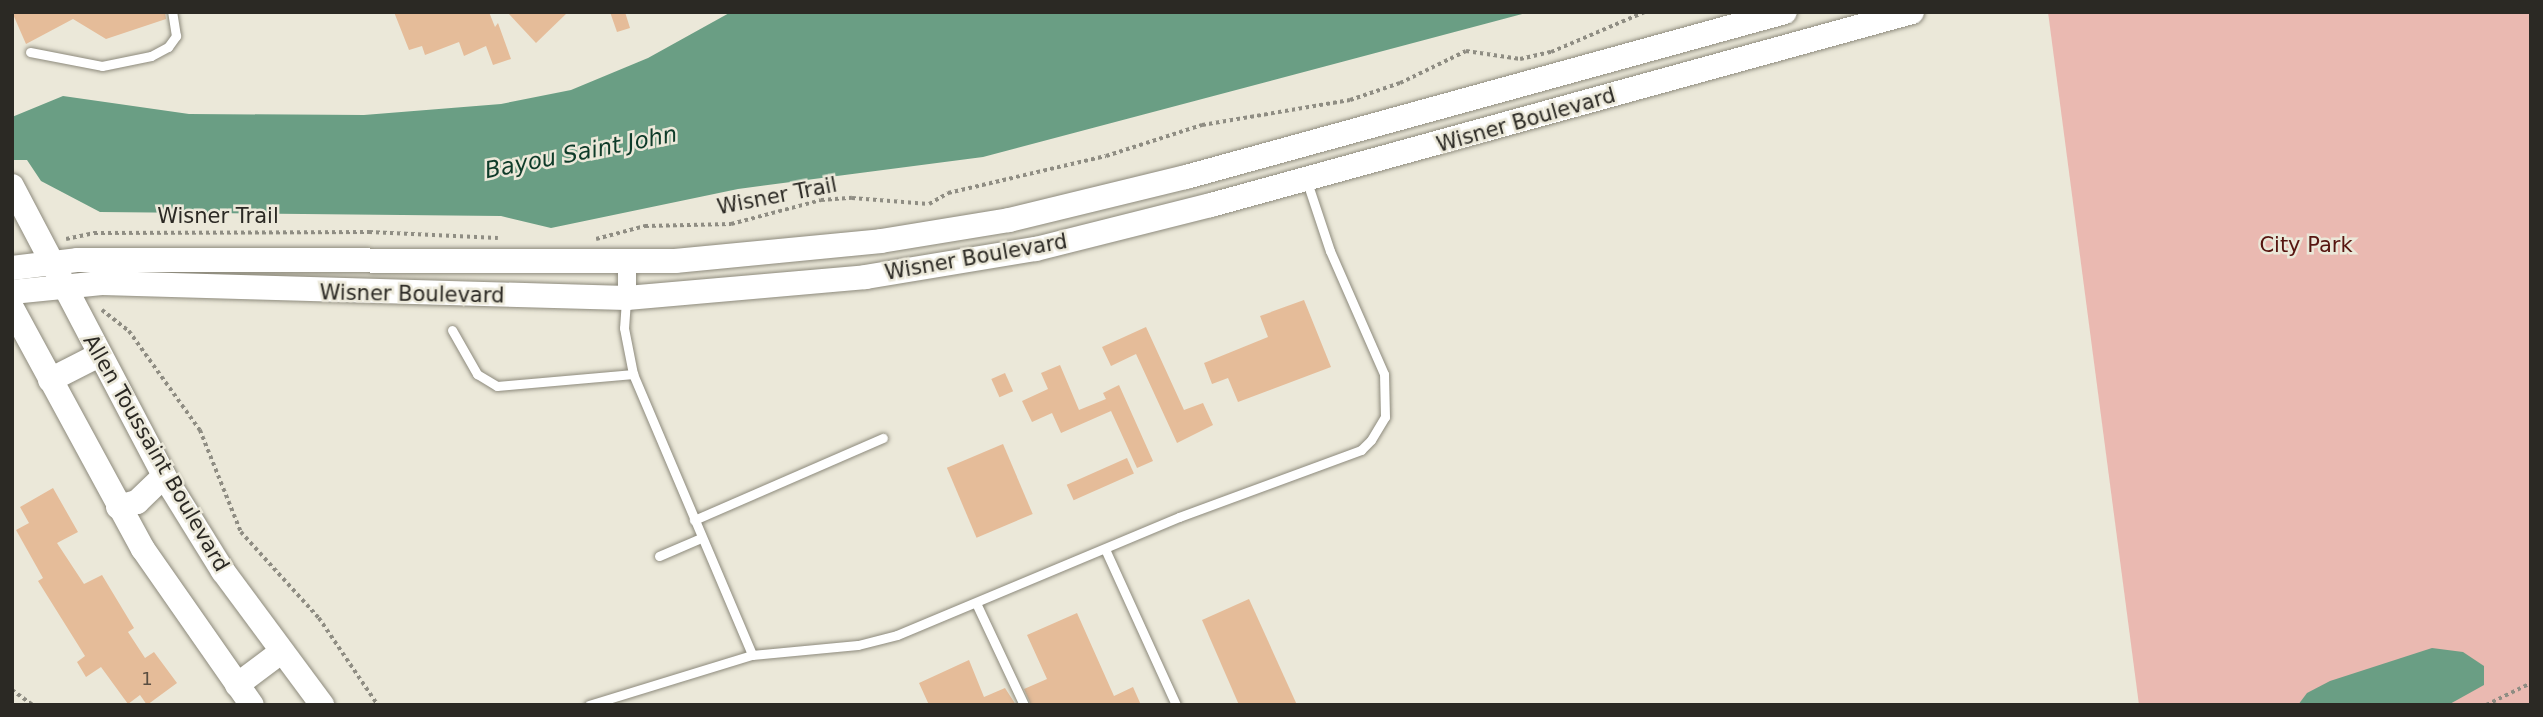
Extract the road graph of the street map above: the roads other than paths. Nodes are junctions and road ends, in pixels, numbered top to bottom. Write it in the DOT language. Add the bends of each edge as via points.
graph roads {
  1 [pos="172,12"];
  2 [pos="1785,12"];
  3 [pos="1912,12"];
  4 [pos="30,52"];
  5 [pos="1306,180"];
  6 [pos="12,186"];
  7 [pos="47,254"];
  8 [pos="627,262"];
  9 [pos="451,263"];
  10 [pos="12,268"];
  11 [pos="73,286"];
  12 [pos="12,292"];
  13 [pos="447,296"];
  14 [pos="626,298"];
  15 [pos="12,308"];
  16 [pos="452,330"];
  17 [pos="99,355"];
  18 [pos="633,374"];
  19 [pos="50,380"];
  20 [pos="883,438"];
  21 [pos="164,476"];
  22 [pos="118,507"];
  23 [pos="694,520"];
  24 [pos="701,538"];
  25 [pos="1105,549"];
  26 [pos="659,556"];
  27 [pos="976,603"];
  28 [pos="281,652"];
  29 [pos="752,655"];
  30 [pos="237,685"];
  31 [pos="252,705"];
  32 [pos="322,705"];
  33 [pos="589,705"];
  34 [pos="1024,705"];
  35 [pos="1176,705"];
  1 -- 4 [label="lane" via="176,36 168,47 151,56 102,66"];
  2 -- 8 [label="street, Wisner Boulevard" via="1185,177 1009,220 881,242"];
  3 -- 5 [label="street, Wisner Boulevard"];
  5 -- 14 [label="street, Wisner Boulevard" via="1036,249 866,277"];
  5 -- 25 [label="lane" via="1330,251 1384,374 1381,431 1361,450"];
  6 -- 7 [label="street, Allen Toussaint Boulevard"];
  7 -- 9 [label="street, Wisner Boulevard"];
  7 -- 10 [label="street, Wisner Boulevard"];
  7 -- 11 [label="street, Allen Toussaint Boulevard"];
  8 -- 9 [label="street, Wisner Boulevard"];
  8 -- 14 [label="street"];
  9 -- 13 [label="street"];
  11 -- 12 [label="street, Wisner Boulevard"];
  11 -- 13 [label="street, Wisner Boulevard"];
  11 -- 17 [label="street, Allen Toussaint Boulevard"];
  13 -- 14 [label="street, Wisner Boulevard"];
  14 -- 18 [label="lane" via="624,328"];
  15 -- 19 [label="street"];
  16 -- 18 [label="lane" via="477,374 497,386"];
  17 -- 19 [label="street"];
  17 -- 21 [label="street, Allen Toussaint Boulevard"];
  18 -- 23 [label="lane"];
  19 -- 22 [label="street"];
  20 -- 23 [label="lane"];
  21 -- 22 [label="street" via="138,502"];
  21 -- 28 [label="street, Allen Toussaint Boulevard"];
  22 -- 30 [label="street"];
  23 -- 24 [label="lane"];
  24 -- 26 [label="lane"];
  24 -- 29 [label="lane"];
  25 -- 27 [label="lane"];
  25 -- 35 [label="lane"];
  27 -- 29 [label="lane" via="897,635 858,645"];
  27 -- 34 [label="lane"];
  28 -- 30 [label="street"];
  28 -- 32 [label="street, Allen Toussaint Boulevard"];
  29 -- 33 [label="lane"];
  30 -- 31 [label="street"];
}
